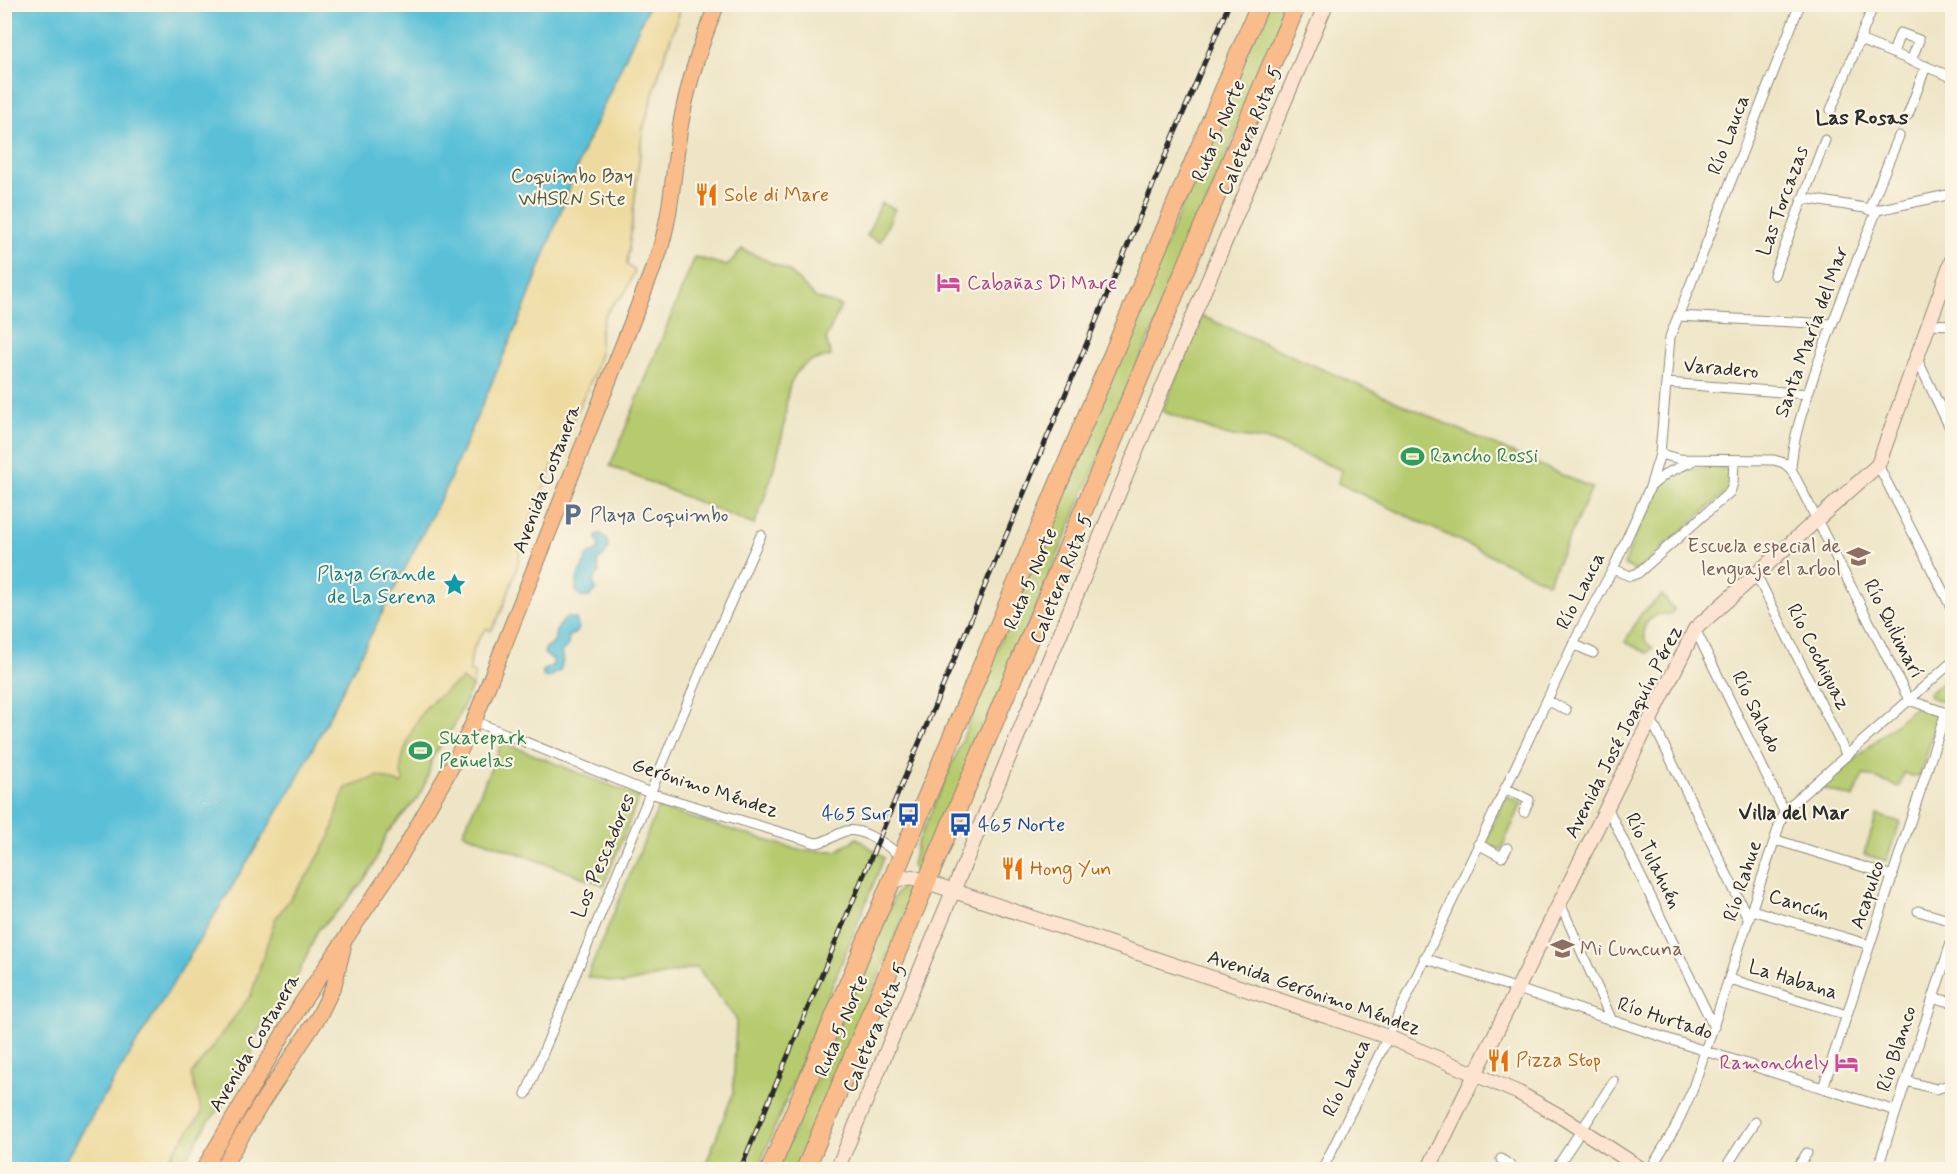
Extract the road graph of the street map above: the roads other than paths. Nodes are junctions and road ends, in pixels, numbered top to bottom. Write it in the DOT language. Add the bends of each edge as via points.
graph roads {
  1 [pos="717,4"];
  2 [pos="1260,4"];
  3 [pos="1297,4"];
  4 [pos="1326,4"];
  5 [pos="1800,4"];
  6 [pos="1874,4"];
  7 [pos="1860,40"];
  8 [pos="1893,53"];
  9 [pos="1911,61"];
  10 [pos="1926,66"];
  11 [pos="1953,77"];
  12 [pos="1831,110"];
  13 [pos="1908,115"];
  14 [pos="1899,136"];
  15 [pos="1825,140"];
  16 [pos="1953,194"];
  17 [pos="1803,198"];
  18 [pos="1873,210"];
  19 [pos="1953,260"];
  20 [pos="1774,275"];
  21 [pos="1678,316"];
  22 [pos="1831,324"];
  23 [pos="1929,324"];
  24 [pos="1953,325"];
  25 [pos="1917,359"];
  26 [pos="1667,382"];
  27 [pos="1808,394"];
  28 [pos="1953,432"];
  29 [pos="1793,445"];
  30 [pos="1660,454"];
  31 [pos="1704,459"];
  32 [pos="1734,460"];
  33 [pos="1774,460"];
  34 [pos="1878,465"];
  35 [pos="1791,469"];
  36 [pos="1650,487"];
  37 [pos="1817,520"];
  38 [pos="761,535"];
  39 [pos="1613,569"];
  40 [pos="1756,574"];
  41 [pos="1953,609"];
  42 [pos="1695,629"];
  43 [pos="1574,644"];
  44 [pos="1593,653"];
  45 [pos="1953,662"];
  46 [pos="1547,700"];
  47 [pos="1909,700"];
  48 [pos="1566,710"];
  49 [pos="1949,713"];
  50 [pos="1651,719"];
  51 [pos="474,721"];
  52 [pos="1847,756"];
  53 [pos="1505,788"];
  54 [pos="650,793"];
  55 [pos="1607,807"];
  56 [pos="1784,811"];
  57 [pos="1524,812"];
  58 [pos="1776,840"];
  59 [pos="1478,844"];
  60 [pos="1507,848"];
  61 [pos="900,856"];
  62 [pos="1893,876"];
  63 [pos="920,880"];
  64 [pos="890,881"];
  65 [pos="954,892"];
  66 [pos="1560,903"];
  67 [pos="1752,910"];
  68 [pos="1918,911"];
  69 [pos="1749,920"];
  70 [pos="1953,921"];
  71 [pos="345,940"];
  72 [pos="1953,940"];
  73 [pos="1870,945"];
  74 [pos="1424,958"];
  75 [pos="1730,979"];
  76 [pos="1517,989"];
  77 [pos="1933,998"];
  78 [pos="1953,1002"];
  79 [pos="301,1004"];
  80 [pos="1847,1015"];
  81 [pos="319,1016"];
  82 [pos="1612,1021"];
  83 [pos="1714,1027"];
  84 [pos="1388,1037"];
  85 [pos="1705,1051"];
  86 [pos="1476,1074"];
  87 [pos="1614,1081"];
  88 [pos="1906,1081"];
  89 [pos="1953,1084"];
  90 [pos="1823,1088"];
  91 [pos="526,1094"];
  92 [pos="1896,1111"];
  93 [pos="1755,1122"];
  94 [pos="1581,1130"];
  95 [pos="1807,1153"];
  96 [pos="1501,1159"];
  97 [pos="203,1170"];
  98 [pos="221,1170"];
  99 [pos="770,1170"];
  100 [pos="805,1170"];
  101 [pos="837,1170"];
  102 [pos="1322,1170"];
  103 [pos="1428,1170"];
  104 [pos="1516,1170"];
  105 [pos="1555,1170"];
  106 [pos="1643,1170"];
  107 [pos="1650,1170"];
  108 [pos="1724,1170"];
  109 [pos="1796,1170"];
  110 [pos="1876,1170"];
  1 -- 51 [label="main road, Avenida Costanera" via="697,56 683,109 672,201 658,256"];
  2 -- 61 [label="highway, Ruta 5 Norte"];
  3 -- 63 [label="highway, Ruta 5 Norte"];
  4 -- 65 [label="main road, Caletera Ruta 5"];
  5 -- 21 [label="street, Río Lauca"];
  6 -- 7 [label="street"];
  7 -- 8 [label="street"];
  7 -- 12 [label="street"];
  8 -- 9 [label="street"];
  8 -- 9 [label="street" via="1900,33 1919,40"];
  9 -- 10 [label="street"];
  10 -- 11 [label="street"];
  10 -- 13 [label="street"];
  14 -- 18 [label="street, Santa María del Mar"];
  15 -- 17 [label="street, Las Torcazas"];
  16 -- 18 [label="street"];
  17 -- 18 [label="street"];
  17 -- 20 [label="street, Las Torcazas"];
  18 -- 22 [label="street, Santa María del Mar"];
  19 -- 23 [label="main road, Avenida José Joaquín Pérez"];
  21 -- 22 [label="street"];
  21 -- 26 [label="street, Río Lauca" via="1670,337"];
  22 -- 27 [label="street, Santa María del Mar"];
  23 -- 24 [label="street"];
  23 -- 25 [label="main road, Avenida José Joaquín Pérez"];
  25 -- 28 [label="street"];
  25 -- 34 [label="main road, Avenida José Joaquín Pérez"];
  26 -- 27 [label="street, Varadero"];
  26 -- 30 [label="street, Río Lauca"];
  27 -- 29 [label="street, Santa María del Mar"];
  29 -- 33 [label="street" via="1784,456"];
  29 -- 35 [label="street, Santa María del Mar"];
  30 -- 31 [label="street"];
  30 -- 36 [label="street, Río Lauca"];
  31 -- 32 [label="street"];
  31 -- 36 [label="street" via="1677,467"];
  32 -- 33 [label="street"];
  32 -- 39 [label="street" via="1733,487 1722,499 1638,573 1630,576"];
  33 -- 35 [label="street"];
  34 -- 37 [label="main road, Avenida José Joaquín Pérez"];
  34 -- 41 [label="street"];
  35 -- 37 [label="street, Río Quilimarí"];
  36 -- 39 [label="street, Río Lauca"];
  37 -- 40 [label="main road, Avenida José Joaquín Pérez"];
  37 -- 47 [label="street, Río Quilimarí"];
  38 -- 54 [label="street, Los Pescadores"];
  39 -- 43 [label="street, Río Lauca"];
  40 -- 42 [label="main road, Avenida José Joaquín Pérez"];
  40 -- 52 [label="street, Río Cochiguaz"];
  42 -- 50 [label="main road, Avenida José Joaquín Pérez"];
  42 -- 56 [label="street, Río Salado"];
  43 -- 44 [label="street"];
  43 -- 46 [label="street, Río Lauca"];
  45 -- 47 [label="street"];
  46 -- 48 [label="street"];
  46 -- 53 [label="street, Río Lauca"];
  47 -- 49 [label="street, Río Quilimarí"];
  47 -- 52 [label="street"];
  49 -- 62 [label="street, Acapulco"];
  50 -- 55 [label="main road, Avenida José Joaquín Pérez"];
  50 -- 69 [label="street"];
  51 -- 54 [label="street, Gerónimo Méndez"];
  51 -- 71 [label="main road, Avenida Costanera" via="416,830"];
  52 -- 56 [label="street"];
  53 -- 57 [label="street" via="1529,800"];
  53 -- 59 [label="street, Río Lauca"];
  54 -- 61 [label="street, Gerónimo Méndez" via="816,843 855,830"];
  54 -- 91 [label="street, Los Pescadores"];
  55 -- 66 [label="main road, Avenida José Joaquín Pérez"];
  55 -- 83 [label="street, Río Tulahuén"];
  56 -- 58 [label="street, Río Rahue"];
  58 -- 62 [label="street"];
  58 -- 67 [label="street, Río Rahue"];
  59 -- 60 [label="street" via="1503,857"];
  59 -- 74 [label="street, Río Lauca"];
  61 -- 63 [label="main road, Gerónimo Méndez"];
  61 -- 64 [label="highway, Ruta 5 Norte"];
  62 -- 73 [label="street, Acapulco"];
  63 -- 64 [label="main road"];
  63 -- 65 [label="main road"];
  63 -- 100 [label="highway, Ruta 5 Norte"];
  64 -- 99 [label="highway, Ruta 5 Norte"];
  65 -- 84 [label="main road, Avenida Gerónimo Méndez"];
  65 -- 101 [label="main road, Caletera Ruta 5"];
  66 -- 76 [label="main road, Avenida José Joaquín Pérez"];
  66 -- 82 [label="street"];
  67 -- 69 [label="street, Río Rahue"];
  67 -- 73 [label="street, Cancún"];
  68 -- 70 [label="street"];
  69 -- 75 [label="street, Río Rahue"];
  71 -- 79 [label="main road, Avenida Costanera"];
  71 -- 81 [label="main road, Avenida Costanera" via="334,985"];
  72 -- 77 [label="street, Río Blanco"];
  73 -- 80 [label="street, Acapulco"];
  74 -- 76 [label="street, Río Hurtado"];
  74 -- 84 [label="street, Río Lauca"];
  75 -- 80 [label="street, La Habana"];
  75 -- 83 [label="street, Río Rahue"];
  76 -- 82 [label="street, Río Hurtado"];
  76 -- 86 [label="main road, Avenida José Joaquín Pérez"];
  77 -- 78 [label="street"];
  77 -- 88 [label="street, Río Blanco"];
  79 -- 81 [label="main road" via="314,1003"];
  79 -- 97 [label="main road, Avenida Costanera"];
  80 -- 90 [label="street, Acapulco"];
  81 -- 98 [label="main road, Avenida Costanera"];
  82 -- 85 [label="street, Río Hurtado"];
  83 -- 85 [label="street, Río Rahue"];
  84 -- 86 [label="main road, Avenida Gerónimo Méndez"];
  84 -- 102 [label="street, Río Lauca"];
  85 -- 90 [label="street, Río Hurtado"];
  85 -- 107 [label="street, Río Rahue" via="1683,1110"];
  86 -- 94 [label="main road, Avenida Gerónimo Méndez" via="1540,1104"];
  86 -- 103 [label="main road, Avenida José Joaquín Pérez"];
  87 -- 94 [label="street"];
  88 -- 89 [label="street" via="1936,1089"];
  88 -- 92 [label="street, Río Blanco"];
  90 -- 92 [label="street, Río Hurtado"];
  92 -- 110 [label="street, Río Blanco"];
  93 -- 108 [label="street"];
  94 -- 105 [label="street"];
  94 -- 106 [label="main road, Avenida Gerónimo Méndez"];
  95 -- 109 [label="street"];
  96 -- 104 [label="street"];
}
